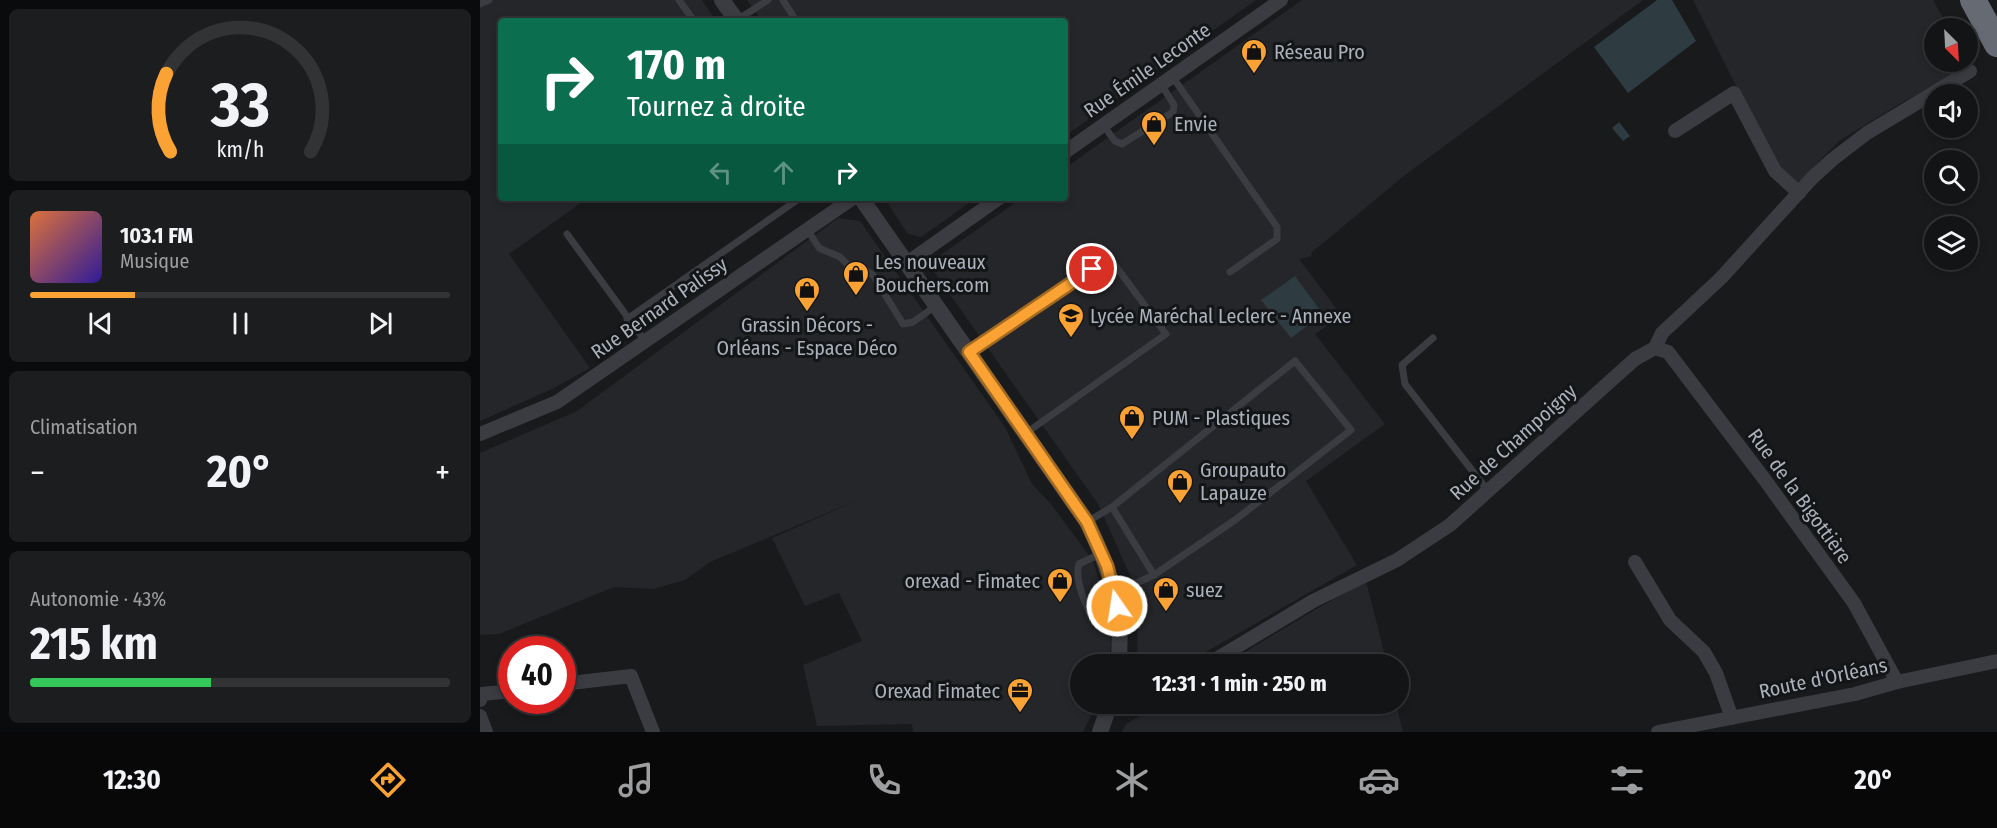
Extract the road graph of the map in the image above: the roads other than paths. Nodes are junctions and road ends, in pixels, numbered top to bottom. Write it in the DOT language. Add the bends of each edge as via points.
graph roads {
  1 [pos="489,0"];
  2 [pos="679,0"];
  3 [pos="722,0"];
  4 [pos="768,0"];
  5 [pos="783,0"];
  6 [pos="1281,0"];
  7 [pos="1973,0"];
  8 [pos="480,4"];
  9 [pos="692,18"];
  10 [pos="732,18"];
  11 [pos="736,18"];
  12 [pos="794,18"];
  13 [pos="1997,44"];
  14 [pos="1968,72"];
  15 [pos="1166,80"];
  16 [pos="1103,125"];
  17 [pos="1675,130"];
  18 [pos="1068,150"];
  19 [pos="1799,193"];
  20 [pos="796,201"];
  21 [pos="849,201"];
  22 [pos="863,201"];
  23 [pos="995,201"];
  24 [pos="807,229"];
  25 [pos="567,234"];
  26 [pos="907,263"];
  27 [pos="1230,273"];
  28 [pos="937,305"];
  29 [pos="627,319"];
  30 [pos="1433,338"];
  31 [pos="645,341"];
  32 [pos="1655,348"];
  33 [pos="969,352"];
  34 [pos="1026,433"];
  35 [pos="480,434"];
  36 [pos="1488,491"];
  37 [pos="1112,507"];
  38 [pos="1087,522"];
  39 [pos="1102,553"];
  40 [pos="1635,562"];
  41 [pos="1154,575"];
  42 [pos="1115,593"];
  43 [pos="1118,620"];
  44 [pos="1118,654"];
  45 [pos="1225,654"];
  46 [pos="1997,661"];
  47 [pos="576,682"];
  48 [pos="1897,682"];
  49 [pos="498,692"];
  50 [pos="480,700"];
  51 [pos="1106,714"];
  52 [pos="480,716"];
  53 [pos="1732,718"];
  54 [pos="486,732"];
  55 [pos="653,732"];
  56 [pos="1100,732"];
  57 [pos="1658,732"];
  1 -- 8 [label="lane"];
  2 -- 9 [label="lane"];
  3 -- 10 [label="street"];
  4 -- 11 [label="lane"];
  5 -- 12 [label="lane"];
  6 -- 15 [label="street, Rue Émile Leconte"];
  7 -- 13 [label="highway"];
  14 -- 19 [label="street, Rue de Champoigny" via="1848,147"];
  15 -- 16 [label="street, Rue Émile Leconte"];
  15 -- 16 [label="lane" via="1173,112 1122,144"];
  15 -- 27 [label="lane" via="1277,227 1277,239"];
  16 -- 18 [label="street, Rue Émile Leconte"];
  17 -- 19 [label="street" via="1734,93 1775,171"];
  19 -- 32 [label="street, Rue de Champoigny" via="1721,279 1662,333"];
  20 -- 29 [label="lane"];
  21 -- 24 [label="street, Rue Bernard Palissy"];
  22 -- 26 [label="street"];
  23 -- 26 [label="street"];
  24 -- 28 [label="lane" via="819,248 873,275 903,324 913,322"];
  24 -- 31 [label="street, Rue Bernard Palissy"];
  25 -- 29 [label="lane"];
  26 -- 28 [label="street"];
  28 -- 33 [label="street"];
  29 -- 31 [label="lane"];
  30 -- 36 [label="lane" via="1402,365 1405,384"];
  31 -- 35 [label="street, Rue Bernard Palissy" via="557,402"];
  32 -- 36 [label="street, Rue de Champoigny" via="1635,359"];
  32 -- 48 [label="street, Rue de la Bigottière" via="1668,352 1765,480 1854,603"];
  33 -- 34 [label="street"];
  33 -- 34 [label="lane" via="1109,257 1166,334"];
  34 -- 38 [label="street"];
  36 -- 45 [label="street, Rue de Champoigny" via="1413,551 1313,601"];
  37 -- 38 [label="lane"];
  37 -- 41 [label="lane"];
  37 -- 41 [label="lane" via="1296,361 1351,430 1235,520"];
  38 -- 39 [label="street"];
  39 -- 42 [label="street"];
  39 -- 43 [label="lane" via="1079,564 1076,573 1096,621"];
  40 -- 53 [label="street" via="1670,620 1704,652"];
  41 -- 42 [label="lane"];
  42 -- 43 [label="street"];
  43 -- 44 [label="street"];
  46 -- 48 [label="street, Route d'Orléans"];
  47 -- 55 [label="street" via="631,676"];
  48 -- 53 [label="street, Route d'Orléans"];
  49 -- 50 [label="street" via="482,694"];
  51 -- 56 [label="street"];
  52 -- 54 [label="street"];
  53 -- 57 [label="street, Route d'Orléans"];
}
